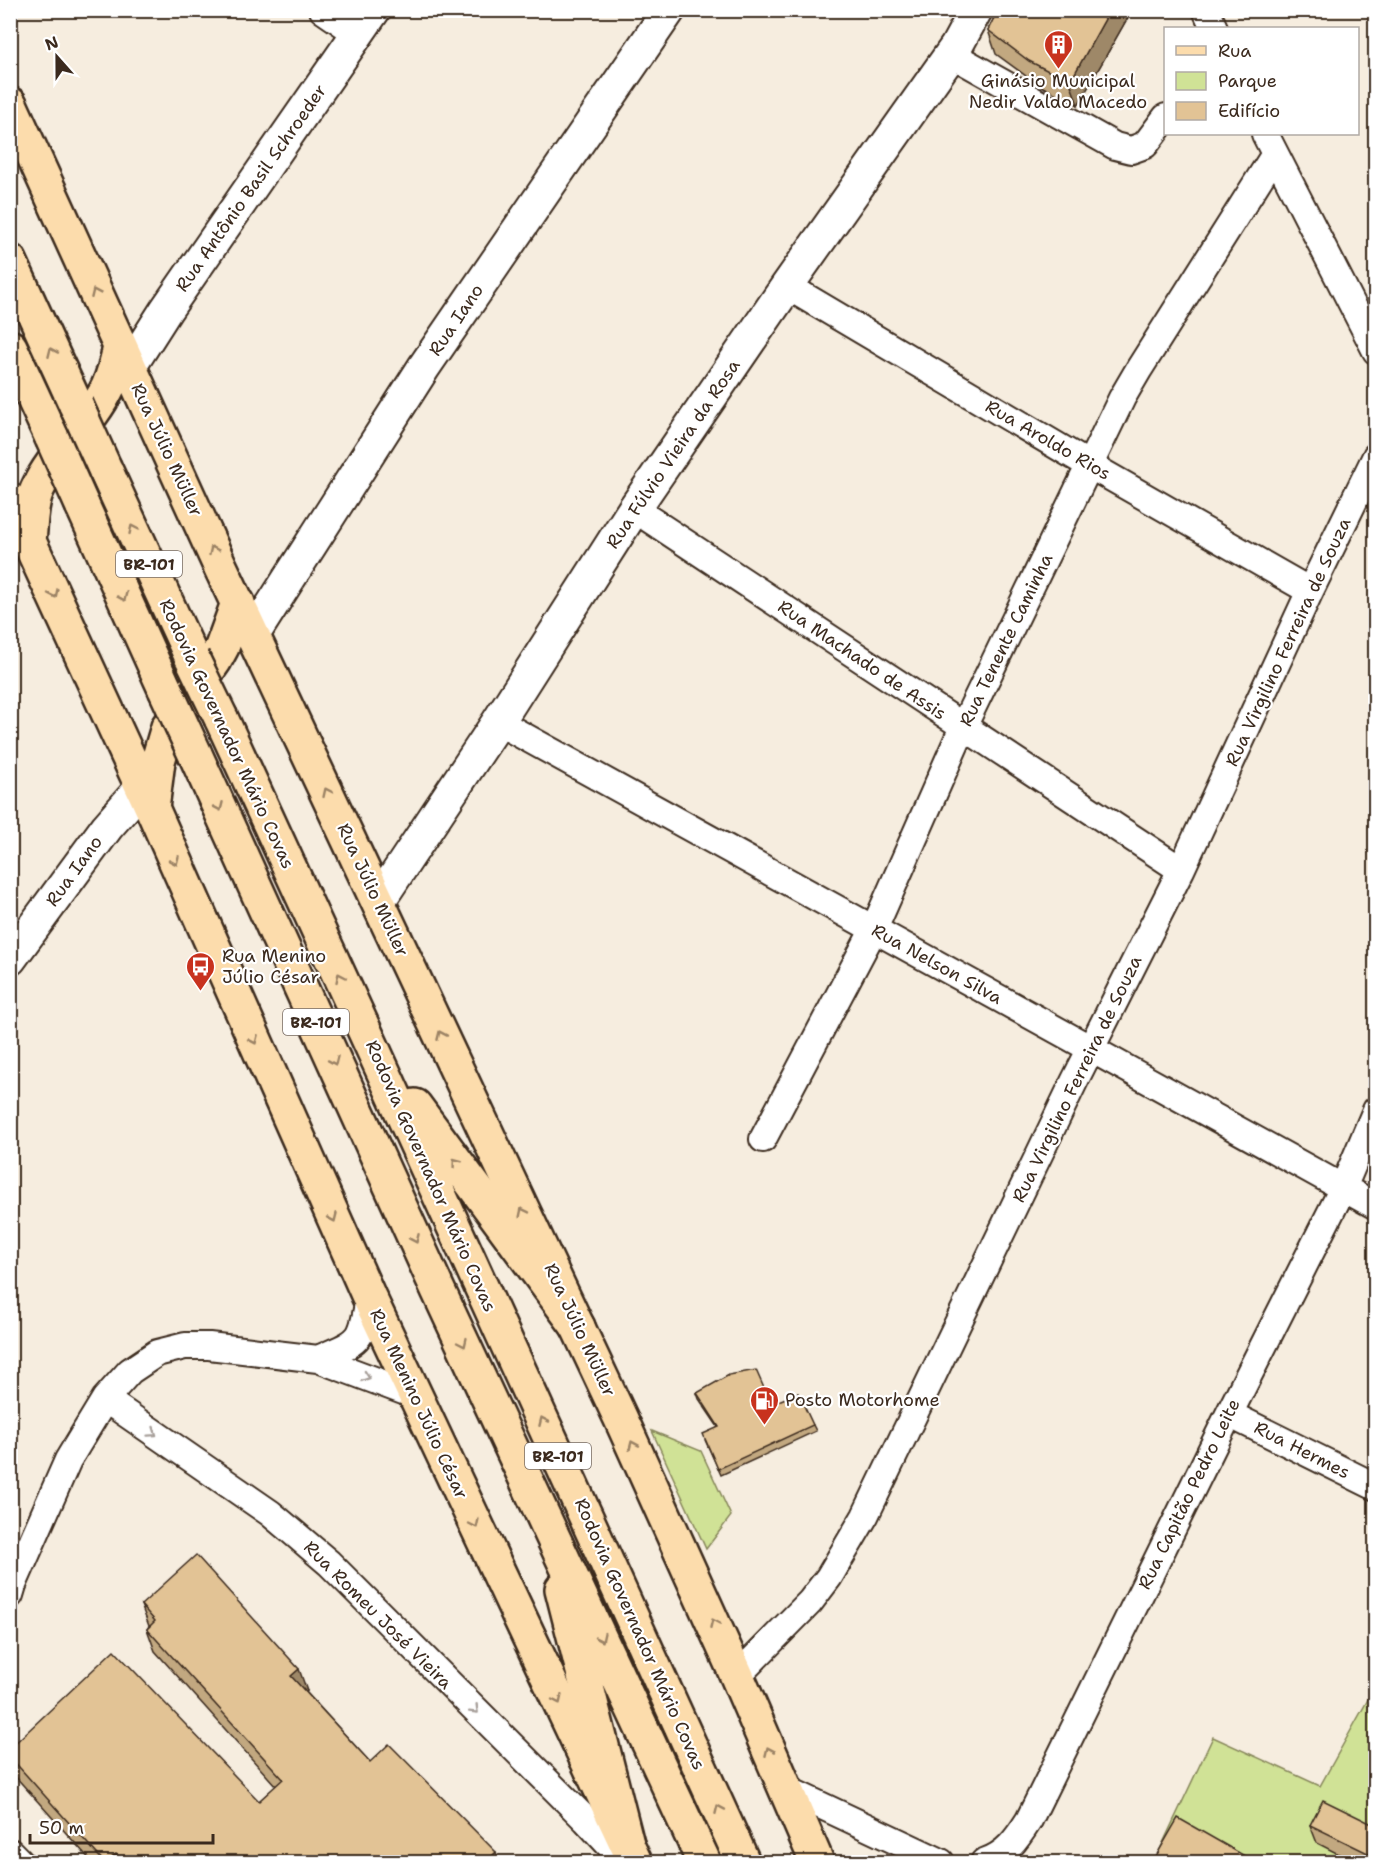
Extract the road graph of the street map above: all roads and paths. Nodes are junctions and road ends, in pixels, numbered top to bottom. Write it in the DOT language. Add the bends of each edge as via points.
graph roads {
  1 [pos="323,10"];
  2 [pos="669,10"];
  3 [pos="976,10"];
  4 [pos="1206,10"];
  5 [pos="366,22"];
  6 [pos="1214,27"];
  7 [pos="951,54"];
  8 [pos="10,104"];
  9 [pos="1164,120"];
  10 [pos="1270,144"];
  11 [pos="10,261"];
  12 [pos="787,286"];
  13 [pos="10,347"];
  14 [pos="1376,351"];
  15 [pos="130,370"];
  16 [pos="89,401"];
  17 [pos="1376,456"];
  18 [pos="1091,466"];
  19 [pos="47,471"];
  20 [pos="10,479"];
  21 [pos="634,509"];
  22 [pos="18,525"];
  23 [pos="1310,591"];
  24 [pos="238,603"];
  25 [pos="258,645"];
  26 [pos="204,659"];
  27 [pos="498,722"];
  28 [pos="168,727"];
  29 [pos="963,728"];
  30 [pos="117,733"];
  31 [pos="147,797"];
  32 [pos="1181,870"];
  33 [pos="378,902"];
  34 [pos="874,929"];
  35 [pos="10,959"];
  36 [pos="373,1049"];
  37 [pos="1091,1049"];
  38 [pos="1376,1110"];
  39 [pos="763,1139"];
  40 [pos="1342,1188"];
  41 [pos="1376,1206"];
  42 [pos="369,1297"];
  43 [pos="578,1327"];
  44 [pos="318,1359"];
  45 [pos="414,1395"];
  46 [pos="105,1399"];
  47 [pos="1229,1414"];
  48 [pos="1376,1487"];
  49 [pos="541,1509"];
  50 [pos="11,1589"];
  51 [pos="737,1676"];
  52 [pos="786,1789"];
  53 [pos="10,1852"];
  54 [pos="629,1856"];
  55 [pos="20,1863"];
  56 [pos="704,1863"];
  57 [pos="743,1863"];
  58 [pos="817,1863"];
  59 [pos="941,1863"];
  60 [pos="984,1863"];
  1 -- 5 [label="street"];
  2 -- 25 [label="street, Rua Iano" via="424,367"];
  3 -- 7 [label="street, Rua Fúlvio Vieira da Rosa"];
  4 -- 6 [label="street"];
  5 -- 15 [label="street, Rua Antônio Basil Schroeder" via="166,310"];
  7 -- 9 [label="street" via="1115,146 1131,150 1145,145"];
  7 -- 12 [label="street, Rua Fúlvio Vieira da Rosa"];
  15 -- 8 [label="main road, Rua Júlio Müller, one-way"];
  10 -- 14 [label="street"];
  10 -- 18 [label="street, Rua Tenente Caminha" via="1122,398"];
  16 -- 11 [label="main road, Rodovia Governador Mário Covas / BR-101, one-way"];
  12 -- 18 [label="street, Rua Aroldo Rios"];
  12 -- 21 [label="street, Rua Fúlvio Vieira da Rosa"];
  13 -- 49 [label="main road, Rodovia Governador Mário Covas / BR-101, one-way, bridge"];
  15 -- 16 [label="main road, Rua Antônio Basil Schroeder" via="116,368"];
  15 -- 16 [label="main road" via="129,393"];
  24 -- 15 [label="main road, Rua Júlio Müller, one-way"];
  16 -- 19 [label="main road, Rua Antônio Basil Schroeder"];
  26 -- 16 [label="main road, Rodovia Governador Mário Covas / BR-101, one-way, bridge" via="105,470"];
  17 -- 23 [label="street, Rua Virgilino Ferreira de Souza"];
  18 -- 23 [label="street, Rua Aroldo Rios"];
  18 -- 29 [label="street, Rua Tenente Caminha"];
  19 -- 20 [label="main road" via="32,479"];
  19 -- 22 [label="main road, Rua Antônio Basil Schroeder" via="32,507"];
  21 -- 27 [label="street, Rua Fúlvio Vieira da Rosa"];
  21 -- 29 [label="street, Rua Machado de Assis"];
  22 -- 30 [label="main road, Rua Menino Júlio César, one-way"];
  23 -- 32 [label="street, Rua Virgilino Ferreira de Souza"];
  24 -- 25 [label="main road, Rua Júlio Müller"];
  24 -- 26 [label="main road" via="222,647"];
  25 -- 26 [label="main road" via="245,653"];
  33 -- 25 [label="main road, Rua Júlio Müller, one-way"];
  26 -- 28 [label="main road"];
  36 -- 26 [label="main road, Rodovia Governador Mário Covas / BR-101, one-way, bridge" via="221,718"];
  27 -- 33 [label="street, Rua Fúlvio Vieira da Rosa"];
  27 -- 34 [label="street, Rua Nelson Silva"];
  28 -- 30 [label="main road" via="143,735"];
  28 -- 31 [label="main road"];
  29 -- 32 [label="street, Rua Machado de Assis"];
  29 -- 34 [label="street, Rua Tenente Caminha"];
  30 -- 31 [label="main road, Rua Menino Júlio César"];
  31 -- 35 [label="street, Rua Iano" via="107,826"];
  31 -- 42 [label="main road, Rua Menino Júlio César, one-way"];
  32 -- 37 [label="street, Rua Virgilino Ferreira de Souza"];
  43 -- 33 [label="main road, Rua Júlio Müller, one-way"];
  34 -- 37 [label="street, Rua Nelson Silva"];
  34 -- 39 [label="street, Rua Tenente Caminha"];
  43 -- 36 [label="main road, one-way"];
  57 -- 36 [label="main road, Rodovia Governador Mário Covas / BR-101, one-way"];
  37 -- 40 [label="street, Rua Nelson Silva"];
  37 -- 51 [label="street, Rua Virgilino Ferreira de Souza" via="848,1547 810,1602"];
  38 -- 40 [label="street, Rua Capitão Pedro Leite"];
  40 -- 41 [label="street, Rua Nelson Silva"];
  40 -- 47 [label="street, Rua Capitão Pedro Leite"];
  42 -- 44 [label="street" via="361,1334 353,1343"];
  42 -- 45 [label="main road, Rua Menino Júlio César"];
  51 -- 43 [label="main road, Rua Júlio Müller, one-way"];
  44 -- 45 [label="street, one-way"];
  44 -- 46 [label="street" via="186,1346 144,1360"];
  45 -- 54 [label="main road, Rua Menino Júlio César, one-way"];
  46 -- 50 [label="street" via="68,1460"];
  46 -- 54 [label="street, Rua Romeu José Vieira, one-way" via="270,1514 329,1563 586,1820"];
  47 -- 48 [label="street, Rua Hermes"];
  47 -- 60 [label="street, Rua Capitão Pedro Leite" via="1029,1820 1013,1844"];
  49 -- 54 [label="main road"];
  49 -- 56 [label="main road, Rodovia Governador Mário Covas / BR-101, one-way"];
  52 -- 51 [label="main road, Rua Júlio Müller, one-way"];
  52 -- 58 [label="main road, Rua Júlio Müller"];
  52 -- 59 [label="street"];
  53 -- 55 [label="street"];
}
